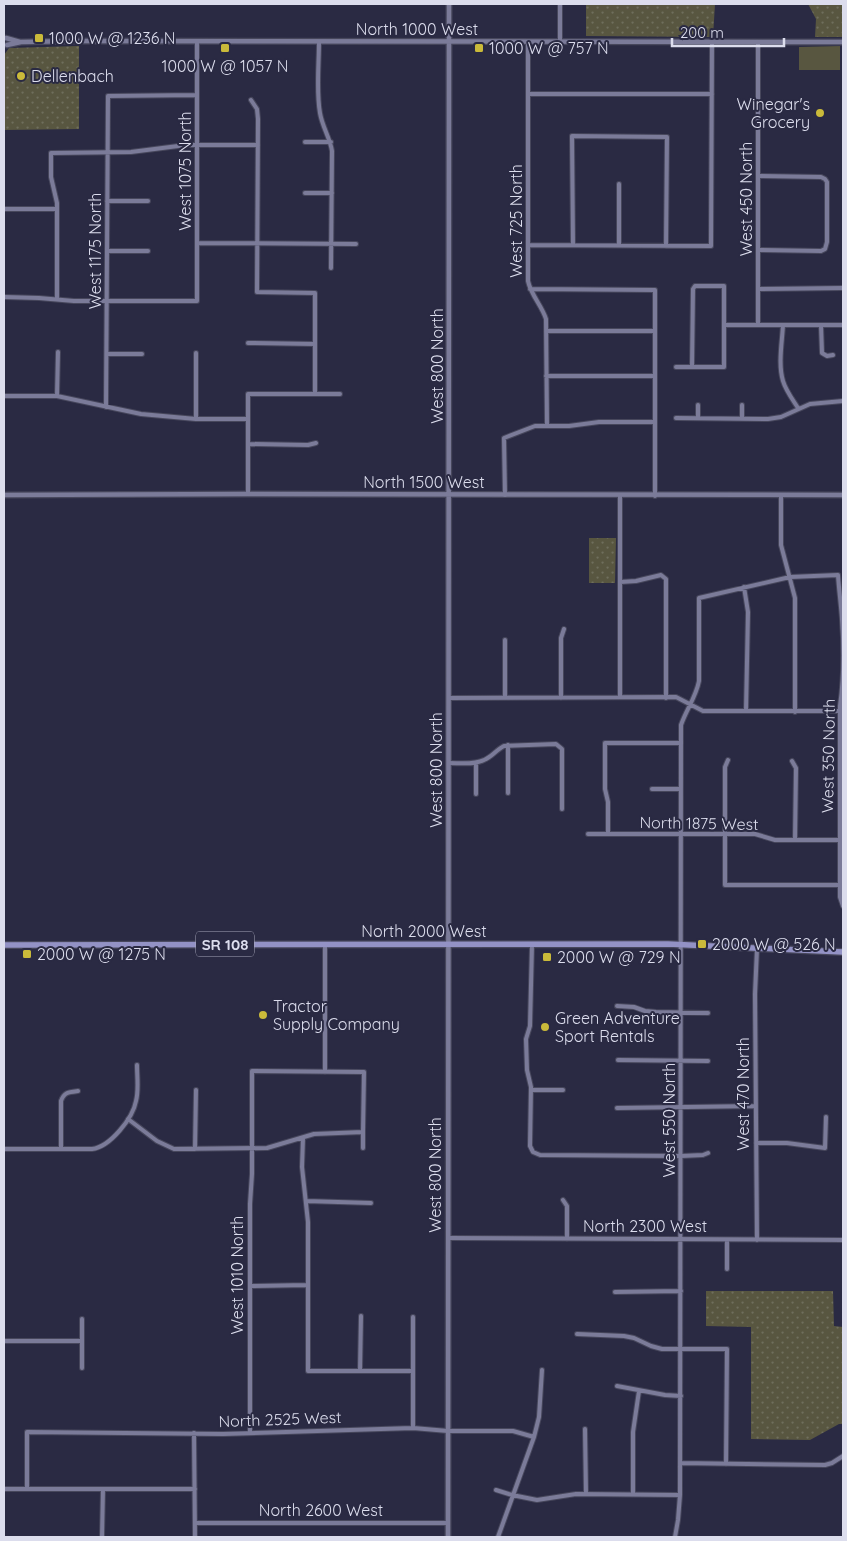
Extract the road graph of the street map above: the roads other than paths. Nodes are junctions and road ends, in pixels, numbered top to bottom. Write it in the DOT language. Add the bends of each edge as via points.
graph roads {
  1 [pos="449,4"];
  2 [pos="560,4"];
  3 [pos="5,36"];
  4 [pos="197,41"];
  5 [pos="21,42"];
  6 [pos="319,42"];
  7 [pos="449,42"];
  8 [pos="528,42"];
  9 [pos="560,42"];
  10 [pos="712,42"];
  11 [pos="758,42"];
  12 [pos="843,42"];
  13 [pos="5,48"];
  14 [pos="528,94"];
  15 [pos="712,94"];
  16 [pos="197,95"];
  17 [pos="251,100"];
  18 [pos="305,142"];
  19 [pos="331,142"];
  20 [pos="197,145"];
  21 [pos="258,145"];
  22 [pos="107,152"];
  23 [pos="758,176"];
  24 [pos="619,184"];
  25 [pos="305,193"];
  26 [pos="332,193"];
  27 [pos="107,201"];
  28 [pos="148,201"];
  29 [pos="4,209"];
  30 [pos="57,209"];
  31 [pos="197,243"];
  32 [pos="257,243"];
  33 [pos="331,244"];
  34 [pos="356,244"];
  35 [pos="528,246"];
  36 [pos="572,246"];
  37 [pos="619,246"];
  38 [pos="666,246"];
  39 [pos="758,250"];
  40 [pos="107,252"];
  41 [pos="148,252"];
  42 [pos="331,268"];
  43 [pos="530,288"];
  44 [pos="843,288"];
  45 [pos="758,289"];
  46 [pos="4,297"];
  47 [pos="57,299"];
  48 [pos="107,302"];
  49 [pos="724,325"];
  50 [pos="821,325"];
  51 [pos="843,325"];
  52 [pos="758,326"];
  53 [pos="783,326"];
  54 [pos="655,330"];
  55 [pos="546,331"];
  56 [pos="248,343"];
  57 [pos="315,344"];
  58 [pos="58,352"];
  59 [pos="196,353"];
  60 [pos="107,354"];
  61 [pos="142,354"];
  62 [pos="833,355"];
  63 [pos="676,367"];
  64 [pos="692,367"];
  65 [pos="546,376"];
  66 [pos="654,376"];
  67 [pos="315,394"];
  68 [pos="340,394"];
  69 [pos="4,396"];
  70 [pos="57,396"];
  71 [pos="843,401"];
  72 [pos="698,405"];
  73 [pos="742,405"];
  74 [pos="106,407"];
  75 [pos="798,408"];
  76 [pos="676,418"];
  77 [pos="698,418"];
  78 [pos="742,418"];
  79 [pos="196,419"];
  80 [pos="248,419"];
  81 [pos="654,422"];
  82 [pos="547,426"];
  83 [pos="316,443"];
  84 [pos="248,444"];
  85 [pos="248,494"];
  86 [pos="449,495"];
  87 [pos="504,495"];
  88 [pos="782,495"];
  89 [pos="843,495"];
  90 [pos="4,496"];
  91 [pos="620,496"];
  92 [pos="654,496"];
  93 [pos="790,577"];
  94 [pos="620,582"];
  95 [pos="744,588"];
  96 [pos="564,629"];
  97 [pos="505,640"];
  98 [pos="620,697"];
  99 [pos="449,698"];
  100 [pos="505,698"];
  101 [pos="561,698"];
  102 [pos="666,698"];
  103 [pos="690,703"];
  104 [pos="746,711"];
  105 [pos="795,712"];
  106 [pos="840,712"];
  107 [pos="680,743"];
  108 [pos="508,746"];
  109 [pos="728,760"];
  110 [pos="792,761"];
  111 [pos="449,763"];
  112 [pos="476,763"];
  113 [pos="652,789"];
  114 [pos="680,789"];
  115 [pos="508,793"];
  116 [pos="476,794"];
  117 [pos="562,809"];
  118 [pos="588,834"];
  119 [pos="608,834"];
  120 [pos="680,834"];
  121 [pos="725,834"];
  122 [pos="795,840"];
  123 [pos="840,840"];
  124 [pos="840,884"];
  125 [pos="843,906"];
  126 [pos="325,944"];
  127 [pos="448,944"];
  128 [pos="4,945"];
  129 [pos="532,945"];
  130 [pos="681,945"];
  131 [pos="757,949"];
  132 [pos="843,952"];
  133 [pos="617,1006"];
  134 [pos="681,1013"];
  135 [pos="708,1013"];
  136 [pos="618,1060"];
  137 [pos="681,1061"];
  138 [pos="708,1061"];
  139 [pos="138,1065"];
  140 [pos="325,1072"];
  141 [pos="196,1090"];
  142 [pos="531,1090"];
  143 [pos="563,1090"];
  144 [pos="78,1091"];
  145 [pos="756,1106"];
  146 [pos="617,1108"];
  147 [pos="681,1108"];
  148 [pos="826,1117"];
  149 [pos="128,1119"];
  150 [pos="363,1132"];
  151 [pos="303,1138"];
  152 [pos="756,1143"];
  153 [pos="195,1148"];
  154 [pos="363,1148"];
  155 [pos="4,1149"];
  156 [pos="60,1149"];
  157 [pos="252,1149"];
  158 [pos="708,1153"];
  159 [pos="681,1156"];
  160 [pos="564,1200"];
  161 [pos="306,1201"];
  162 [pos="371,1203"];
  163 [pos="448,1238"];
  164 [pos="567,1238"];
  165 [pos="681,1239"];
  166 [pos="727,1240"];
  167 [pos="757,1240"];
  168 [pos="843,1240"];
  169 [pos="727,1269"];
  170 [pos="250,1286"];
  171 [pos="307,1286"];
  172 [pos="615,1292"];
  173 [pos="681,1292"];
  174 [pos="361,1316"];
  175 [pos="413,1317"];
  176 [pos="82,1319"];
  177 [pos="577,1334"];
  178 [pos="82,1341"];
  179 [pos="4,1342"];
  180 [pos="681,1349"];
  181 [pos="82,1368"];
  182 [pos="542,1370"];
  183 [pos="360,1371"];
  184 [pos="413,1371"];
  185 [pos="617,1386"];
  186 [pos="639,1391"];
  187 [pos="681,1396"];
  188 [pos="413,1428"];
  189 [pos="585,1429"];
  190 [pos="448,1431"];
  191 [pos="250,1432"];
  192 [pos="194,1433"];
  193 [pos="534,1437"];
  194 [pos="843,1456"];
  195 [pos="680,1463"];
  196 [pos="726,1464"];
  197 [pos="27,1488"];
  198 [pos="4,1489"];
  199 [pos="103,1489"];
  200 [pos="194,1489"];
  201 [pos="496,1490"];
  202 [pos="586,1494"];
  203 [pos="633,1494"];
  204 [pos="680,1494"];
  205 [pos="512,1495"];
  206 [pos="195,1523"];
  207 [pos="448,1523"];
  208 [pos="102,1537"];
  209 [pos="195,1537"];
  210 [pos="448,1537"];
  211 [pos="498,1537"];
  212 [pos="675,1537"];
  1 -- 7 [label="street, West 800 North"];
  2 -- 9 [label="street"];
  3 -- 5 [label="street, North 1000 West"];
  3 -- 13 [label="street"];
  4 -- 5 [label="street, North 1000 West"];
  4 -- 6 [label="street, North 1000 West"];
  4 -- 16 [label="street, West 1075 North"];
  5 -- 13 [label="street, North 1000 West"];
  6 -- 7 [label="street, North 1000 West"];
  6 -- 19 [label="street" via="319,107"];
  7 -- 8 [label="street, North 1000 West"];
  7 -- 86 [label="street, West 800 North"];
  8 -- 9 [label="street, North 1000 West"];
  8 -- 14 [label="street, West 725 North"];
  9 -- 10 [label="street, North 1000 West"];
  10 -- 11 [label="street, North 1000 West"];
  10 -- 15 [label="street"];
  11 -- 12 [label="street, North 1000 West"];
  11 -- 23 [label="street, West 450 North"];
  14 -- 15 [label="street"];
  14 -- 35 [label="street, West 725 North"];
  15 -- 38 [label="street" via="711,246"];
  16 -- 20 [label="street, West 1075 North"];
  16 -- 22 [label="street, West 1175 North" via="108,96"];
  17 -- 21 [label="street" via="257,109"];
  18 -- 19 [label="street"];
  19 -- 26 [label="street"];
  20 -- 21 [label="street"];
  20 -- 22 [label="street"];
  20 -- 31 [label="street, West 1075 North"];
  21 -- 32 [label="street"];
  22 -- 27 [label="street, West 1175 North"];
  22 -- 30 [label="street" via="51,153 51,177"];
  23 -- 39 [label="street, West 450 North"];
  23 -- 39 [label="street" via="821,177 827,182 825,249"];
  24 -- 37 [label="street"];
  25 -- 26 [label="street"];
  26 -- 33 [label="street"];
  27 -- 28 [label="street"];
  27 -- 40 [label="street, West 1175 North"];
  29 -- 30 [label="street"];
  30 -- 47 [label="street"];
  31 -- 32 [label="street"];
  31 -- 48 [label="street, West 1075 North" via="197,301"];
  32 -- 33 [label="street"];
  32 -- 57 [label="street" via="257,292 315,293"];
  33 -- 34 [label="street"];
  33 -- 42 [label="street"];
  35 -- 36 [label="street"];
  35 -- 43 [label="street, West 725 North"];
  36 -- 37 [label="street"];
  36 -- 38 [label="street" via="572,136 667,137"];
  37 -- 38 [label="street"];
  39 -- 45 [label="street, West 450 North"];
  40 -- 41 [label="street"];
  40 -- 48 [label="street, West 1175 North"];
  43 -- 54 [label="street" via="655,290"];
  43 -- 55 [label="street, West 725 North" via="544,311"];
  44 -- 45 [label="street"];
  45 -- 52 [label="street, West 450 North"];
  46 -- 47 [label="street"];
  47 -- 48 [label="street"];
  48 -- 60 [label="street, West 1175 North"];
  49 -- 52 [label="street"];
  49 -- 64 [label="street" via="724,367"];
  49 -- 64 [label="street" via="724,286 695,286"];
  50 -- 51 [label="street"];
  50 -- 53 [label="street"];
  50 -- 62 [label="street" via="822,353"];
  52 -- 53 [label="street"];
  53 -- 75 [label="street" via="781,372"];
  54 -- 55 [label="street"];
  54 -- 66 [label="street"];
  55 -- 65 [label="street, West 725 North"];
  56 -- 57 [label="street"];
  57 -- 67 [label="street"];
  58 -- 70 [label="street"];
  59 -- 79 [label="street"];
  60 -- 61 [label="street"];
  60 -- 74 [label="street, West 1175 North"];
  63 -- 64 [label="street"];
  65 -- 66 [label="street"];
  65 -- 82 [label="street, West 725 North"];
  66 -- 81 [label="street"];
  67 -- 68 [label="street"];
  67 -- 80 [label="street" via="248,394"];
  69 -- 70 [label="street"];
  70 -- 74 [label="street"];
  71 -- 75 [label="street"];
  72 -- 77 [label="street"];
  73 -- 78 [label="street"];
  74 -- 79 [label="street"];
  75 -- 78 [label="street" via="781,416"];
  76 -- 77 [label="street"];
  77 -- 78 [label="street"];
  79 -- 80 [label="street"];
  80 -- 84 [label="street"];
  81 -- 82 [label="street"];
  81 -- 92 [label="street"];
  82 -- 87 [label="street" via="534,426 504,438"];
  83 -- 84 [label="street"];
  84 -- 85 [label="street"];
  85 -- 86 [label="street, North 1500 West"];
  85 -- 90 [label="street, North 1500 West"];
  86 -- 87 [label="street, North 1500 West"];
  86 -- 99 [label="street, West 800 North"];
  87 -- 91 [label="street, North 1500 West"];
  88 -- 89 [label="street, North 1500 West"];
  88 -- 92 [label="street, North 1500 West"];
  88 -- 93 [label="street" via="781,545"];
  91 -- 92 [label="street, North 1500 West"];
  91 -- 94 [label="street"];
  93 -- 95 [label="street"];
  93 -- 105 [label="street" via="795,598"];
  93 -- 106 [label="street, West 350 North" via="838,575 842,619"];
  94 -- 98 [label="street"];
  94 -- 102 [label="street" via="661,575 666,579"];
  95 -- 103 [label="street, West 550 North" via="699,598 699,681"];
  95 -- 104 [label="street" via="748,612"];
  96 -- 101 [label="street" via="561,638"];
  97 -- 100 [label="street"];
  98 -- 101 [label="street"];
  98 -- 102 [label="street"];
  99 -- 100 [label="street"];
  99 -- 111 [label="street, West 800 North"];
  100 -- 101 [label="street"];
  102 -- 103 [label="street" via="676,697"];
  103 -- 104 [label="street" via="703,711"];
  103 -- 107 [label="street, West 550 North" via="681,725"];
  104 -- 105 [label="street"];
  105 -- 106 [label="street"];
  106 -- 123 [label="street, West 350 North"];
  107 -- 114 [label="street, West 550 North"];
  107 -- 119 [label="street" via="605,743"];
  108 -- 112 [label="street"];
  108 -- 115 [label="street"];
  108 -- 117 [label="street" via="560,746"];
  109 -- 121 [label="street" via="725,767"];
  110 -- 122 [label="street" via="796,768"];
  111 -- 112 [label="street"];
  111 -- 127 [label="street, West 800 North"];
  112 -- 116 [label="street"];
  113 -- 114 [label="street"];
  114 -- 120 [label="street, West 550 North"];
  118 -- 119 [label="street, North 1875 West"];
  119 -- 120 [label="street, North 1875 West"];
  120 -- 121 [label="street, North 1875 West"];
  120 -- 130 [label="street, West 550 North"];
  121 -- 122 [label="street, North 1875 West" via="755,834 775,840"];
  121 -- 124 [label="street" via="725,885"];
  122 -- 123 [label="street, North 1875 West"];
  123 -- 124 [label="street, West 350 North"];
  124 -- 125 [label="street, West 350 North"];
  126 -- 127 [label="main road, North 2000 West / SR 108"];
  126 -- 128 [label="main road, North 2000 West / SR 108"];
  126 -- 140 [label="street"];
  127 -- 129 [label="main road, North 2000 West / SR 108"];
  127 -- 163 [label="street, West 800 North"];
  129 -- 130 [label="main road, North 2000 West / SR 108"];
  129 -- 142 [label="street" via="530,1026 526,1040"];
  130 -- 131 [label="main road, North 2000 West / SR 108"];
  130 -- 134 [label="street, West 550 North"];
  131 -- 132 [label="main road, North 2000 West / SR 108"];
  131 -- 145 [label="street, West 470 North"];
  133 -- 134 [label="street"];
  134 -- 135 [label="street"];
  134 -- 137 [label="street, West 550 North"];
  136 -- 137 [label="street"];
  137 -- 138 [label="street"];
  137 -- 147 [label="street, West 550 North"];
  139 -- 149 [label="street" via="137,1100"];
  140 -- 150 [label="street" via="364,1072"];
  140 -- 157 [label="street, West 1010 North" via="252,1071"];
  141 -- 153 [label="street"];
  142 -- 143 [label="street"];
  142 -- 159 [label="street" via="530,1146 540,1155"];
  144 -- 156 [label="street" via="67,1092 61,1101"];
  145 -- 147 [label="street"];
  145 -- 152 [label="street, West 470 North"];
  146 -- 147 [label="street"];
  147 -- 159 [label="street, West 550 North"];
  148 -- 152 [label="street" via="825,1148"];
  149 -- 153 [label="street" via="166,1146"];
  149 -- 156 [label="street" via="102,1147"];
  150 -- 151 [label="street" via="324,1133"];
  150 -- 154 [label="street"];
  151 -- 157 [label="street"];
  151 -- 161 [label="street"];
  152 -- 167 [label="street, West 470 North"];
  153 -- 157 [label="street"];
  155 -- 156 [label="street"];
  157 -- 170 [label="street, West 1010 North"];
  158 -- 159 [label="street"];
  159 -- 165 [label="street, West 550 North"];
  160 -- 164 [label="street" via="567,1206"];
  161 -- 162 [label="street"];
  161 -- 171 [label="street"];
  163 -- 164 [label="street, North 2300 West"];
  163 -- 190 [label="street, West 800 North"];
  164 -- 165 [label="street, North 2300 West"];
  165 -- 166 [label="street, North 2300 West"];
  165 -- 173 [label="street, West 550 North"];
  166 -- 167 [label="street, North 2300 West"];
  166 -- 169 [label="street"];
  167 -- 168 [label="street, North 2300 West"];
  170 -- 171 [label="street"];
  170 -- 191 [label="street, West 1010 North"];
  171 -- 183 [label="street" via="308,1371"];
  172 -- 173 [label="street"];
  173 -- 180 [label="street, West 550 North"];
  174 -- 183 [label="street"];
  175 -- 184 [label="street"];
  176 -- 178 [label="street"];
  177 -- 180 [label="street" via="624,1336 662,1349"];
  178 -- 179 [label="street"];
  178 -- 181 [label="street"];
  180 -- 187 [label="street, West 550 North"];
  180 -- 196 [label="street" via="727,1349"];
  182 -- 193 [label="street" via="539,1417"];
  183 -- 184 [label="street"];
  184 -- 188 [label="street"];
  185 -- 186 [label="street"];
  186 -- 187 [label="street"];
  186 -- 203 [label="street" via="634,1419"];
  187 -- 195 [label="street, West 550 North"];
  188 -- 190 [label="street, North 2525 West"];
  188 -- 191 [label="street, North 2525 West"];
  189 -- 202 [label="street"];
  190 -- 193 [label="street, North 2525 West" via="512,1431"];
  190 -- 207 [label="street, West 800 North"];
  191 -- 192 [label="street, North 2525 West"];
  192 -- 197 [label="street, North 2525 West" via="27,1432"];
  192 -- 200 [label="street"];
  193 -- 205 [label="street"];
  194 -- 196 [label="street" via="825,1464"];
  195 -- 196 [label="street"];
  195 -- 204 [label="street, West 550 North"];
  197 -- 198 [label="street"];
  197 -- 199 [label="street"];
  199 -- 200 [label="street"];
  199 -- 208 [label="street"];
  200 -- 206 [label="street"];
  201 -- 205 [label="street"];
  202 -- 203 [label="street"];
  202 -- 205 [label="street" via="536,1500"];
  203 -- 204 [label="street"];
  204 -- 212 [label="street, West 550 North"];
  205 -- 211 [label="street"];
  206 -- 207 [label="street, North 2600 West"];
  206 -- 209 [label="street"];
  207 -- 210 [label="street, West 800 North"];
}
